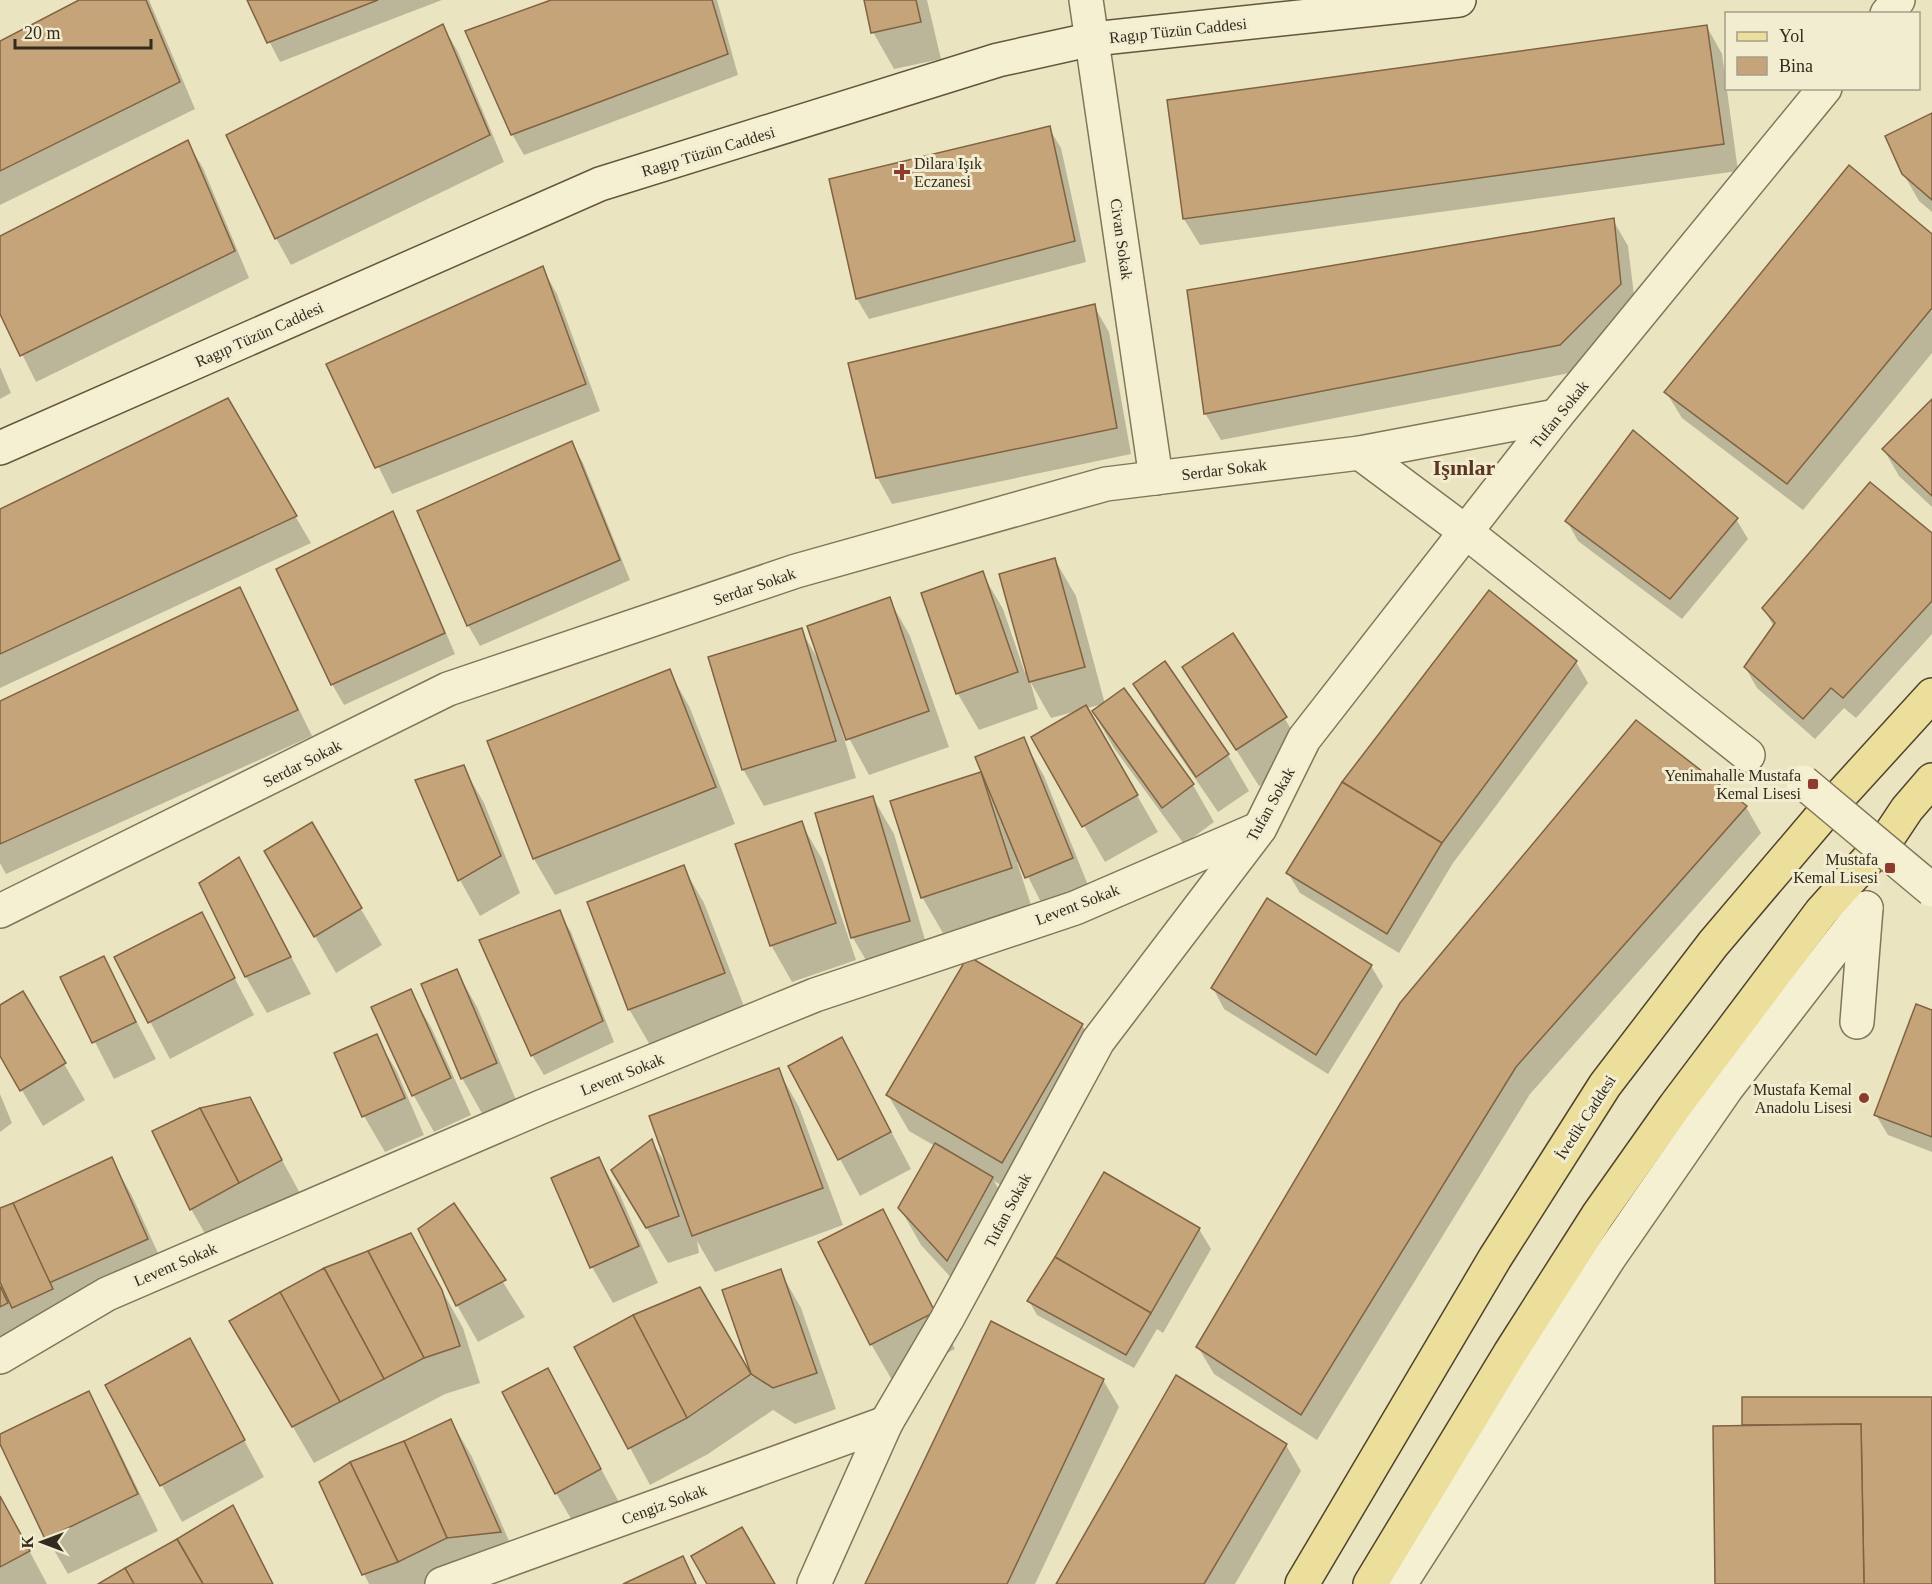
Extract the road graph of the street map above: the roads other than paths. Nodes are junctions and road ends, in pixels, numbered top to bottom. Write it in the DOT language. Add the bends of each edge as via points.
graph roads {
  1 [pos="1086,0"];
  2 [pos="1459,0"];
  3 [pos="1898,0"];
  4 [pos="1889,12"];
  5 [pos="1093,39"];
  6 [pos="1823,90"];
  7 [pos="1556,416"];
  8 [pos="0,448"];
  9 [pos="1360,453"];
  10 [pos="1156,478"];
  11 [pos="1466,532"];
  12 [pos="1932,695"];
  13 [pos="1748,755"];
  14 [pos="1932,780"];
  15 [pos="1803,782"];
  16 [pos="1919,805"];
  17 [pos="1260,828"];
  18 [pos="1932,890"];
  19 [pos="0,911"];
  20 [pos="1857,1022"];
  21 [pos="0,1357"];
  22 [pos="886,1423"];
  23 [pos="442,1584"];
  24 [pos="814,1584"];
  25 [pos="1302,1584"];
  26 [pos="1370,1584"];
  27 [pos="1400,1584"];
  1 -- 5 [label="street, Civan Sokak"];
  2 -- 5 [label="street, Ragıp Tüzün Caddesi"];
  3 -- 4 [label="street"];
  5 -- 8 [label="street, Ragıp Tüzün Caddesi" via="998,60 600,184"];
  5 -- 10 [label="street, Civan Sokak"];
  6 -- 7 [label="street, Tufan Sokak"];
  7 -- 9 [label="street, Serdar Sokak"];
  7 -- 11 [label="street, Tufan Sokak"];
  9 -- 10 [label="street, Serdar Sokak"];
  9 -- 11 [label="street"];
  10 -- 19 [label="street, Serdar Sokak" via="1106,484 796,571 448,689"];
  11 -- 13 [label="street"];
  11 -- 17 [label="street, Tufan Sokak" via="1304,739"];
  12 -- 25 [label="main road, İvedik Caddesi" via="1713,944 1605,1085 1495,1258"];
  14 -- 16 [label="main road"];
  15 -- 18 [label="street, bridge"];
  16 -- 26 [label="main road" via="1821,912 1598,1215"];
  17 -- 21 [label="street, Levent Sokak" via="1075,908 814,995 541,1107 106,1294"];
  17 -- 22 [label="street, Tufan Sokak" via="1098,1041"];
  20 -- 27 [label="street" via="1866,908 1726,1089 1609,1258"];
  22 -- 23 [label="street, Cengiz Sokak"];
  22 -- 24 [label="street, Tufan Sokak"];
}
